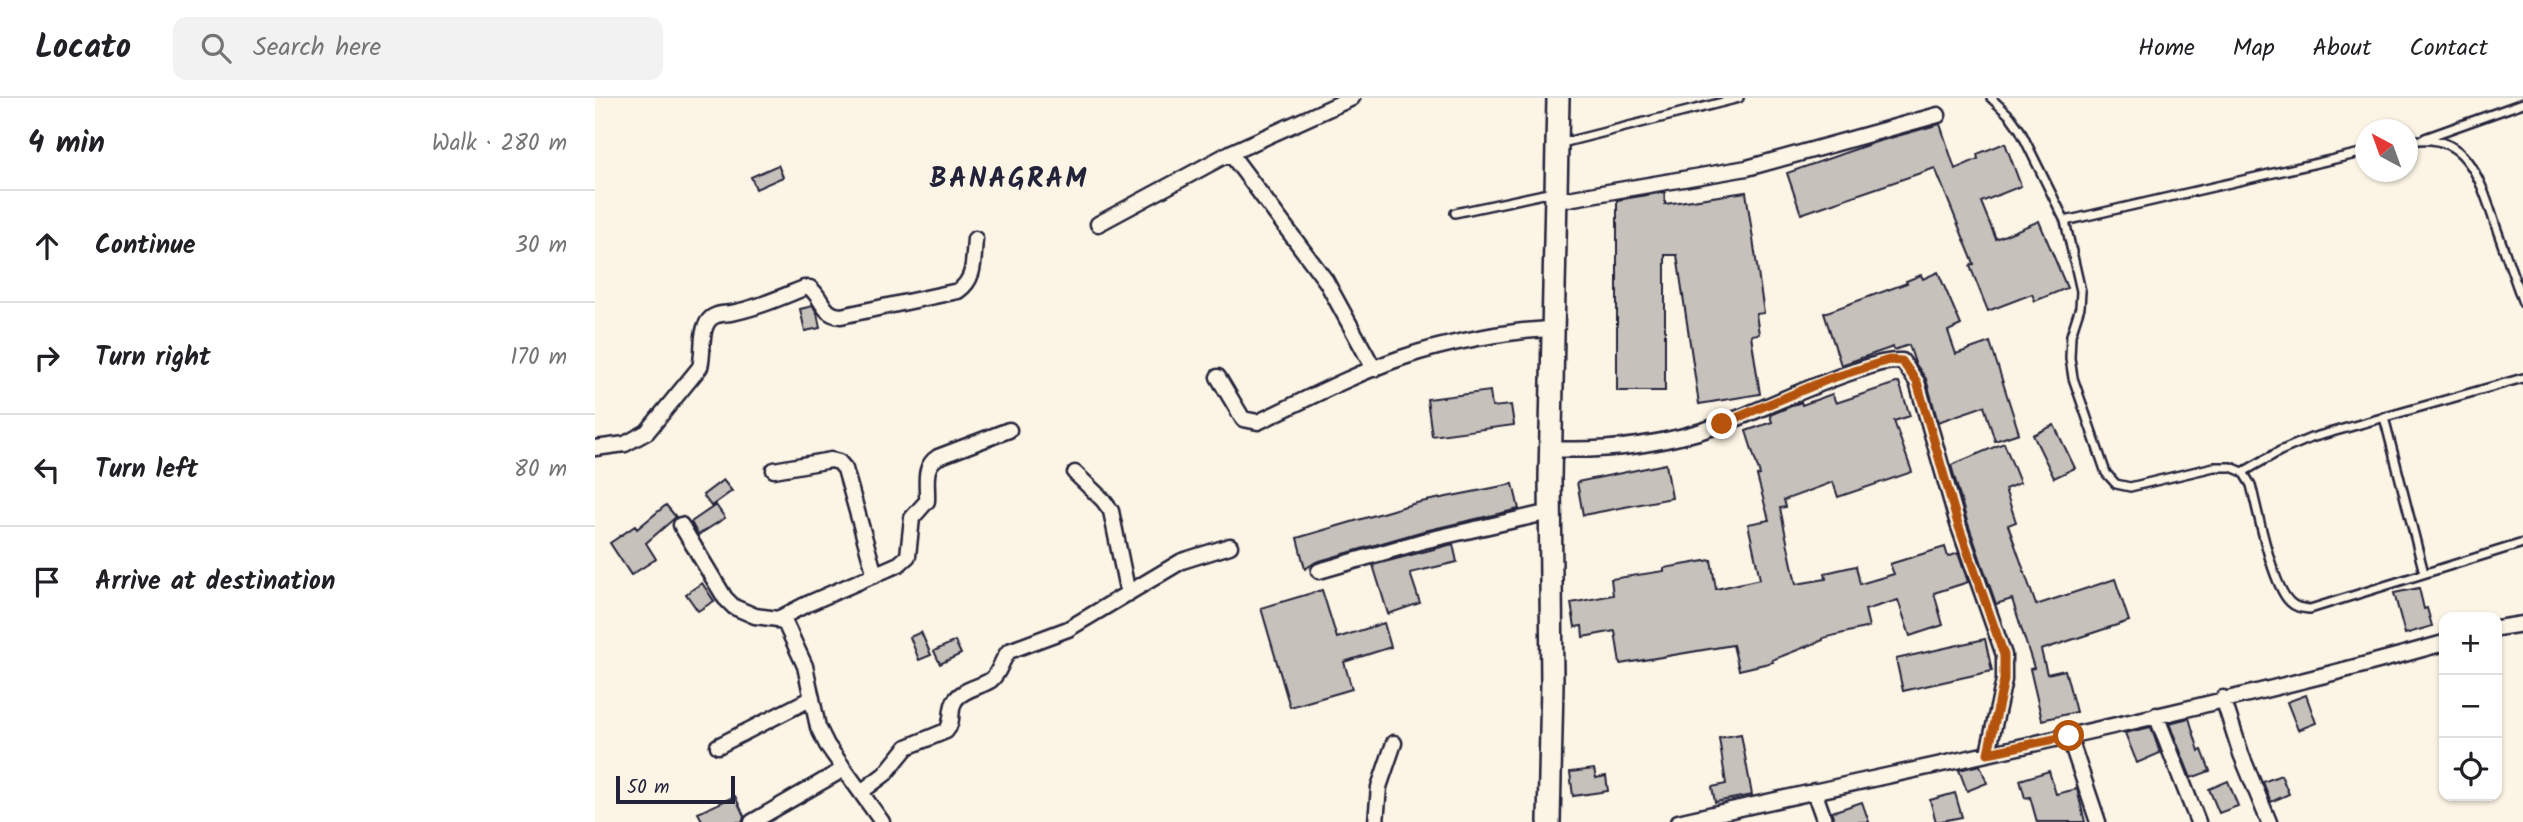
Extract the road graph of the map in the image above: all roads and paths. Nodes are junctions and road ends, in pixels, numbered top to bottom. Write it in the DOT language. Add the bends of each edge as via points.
graph roads {
  1 [pos="1352,98"];
  2 [pos="1559,98"];
  3 [pos="1739,98"];
  4 [pos="1991,98"];
  5 [pos="2523,103"];
  6 [pos="1938,115"];
  7 [pos="2425,138"];
  8 [pos="2418,140"];
  9 [pos="1558,144"];
  10 [pos="1230,153"];
  11 [pos="2355,154"];
  12 [pos="1556,196"];
  13 [pos="1455,213"];
  14 [pos="2065,221"];
  15 [pos="1098,224"];
  16 [pos="975,240"];
  17 [pos="2523,303"];
  18 [pos="1555,329"];
  19 [pos="1374,369"];
  20 [pos="1218,377"];
  21 [pos="2523,378"];
  22 [pos="2384,417"];
  23 [pos="1009,430"];
  24 [pos="595,448"];
  25 [pos="1551,449"];
  26 [pos="774,470"];
  27 [pos="2243,472"];
  28 [pos="1075,473"];
  29 [pos="1550,512"];
  30 [pos="681,525"];
  31 [pos="2523,543"];
  32 [pos="1230,546"];
  33 [pos="1319,571"];
  34 [pos="2424,573"];
  35 [pos="875,575"];
  36 [pos="1128,594"];
  37 [pos="778,619"];
  38 [pos="2523,624"];
  39 [pos="2502,627"];
  40 [pos="2439,644"];
  41 [pos="812,698"];
  42 [pos="2223,698"];
  43 [pos="2156,715"];
  44 [pos="2069,736"];
  45 [pos="1394,743"];
  46 [pos="718,746"];
  47 [pos="1988,753"];
  48 [pos="844,769"];
  49 [pos="1814,791"];
  50 [pos="861,792"];
  51 [pos="752,822"];
  52 [pos="882,822"];
  53 [pos="1376,822"];
  54 [pos="1549,822"];
  55 [pos="1678,822"];
  56 [pos="1825,822"];
  57 [pos="2098,822"];
  58 [pos="2198,822"];
  59 [pos="2269,822"];
  1 -- 10 [label="street"];
  2 -- 9 [label="main road"];
  3 -- 9 [label="lane"];
  4 -- 14 [label="lane" via="2020,130"];
  5 -- 7 [label="lane"];
  6 -- 12 [label="street" via="1747,168"];
  7 -- 8 [label="lane"];
  7 -- 17 [label="lane" via="2449,145 2466,157 2479,176"];
  9 -- 12 [label="main road"];
  10 -- 15 [label="street"];
  10 -- 19 [label="street" via="1326,281"];
  11 -- 14 [label="lane"];
  12 -- 13 [label="lane"];
  12 -- 18 [label="main road"];
  14 -- 27 [label="lane" via="2081,291 2071,335 2073,378 2106,473 2116,484 2130,487 2214,467"];
  16 -- 24 [label="street" via="972,276 958,291 834,316 825,310 816,292 804,288 760,307 715,316 704,331 700,366 647,432 625,444"];
  18 -- 19 [label="street" via="1486,337"];
  18 -- 25 [label="main road"];
  19 -- 20 [label="street" via="1258,422 1243,419"];
  21 -- 22 [label="lane"];
  22 -- 27 [label="lane" via="2311,438"];
  22 -- 34 [label="lane"];
  23 -- 35 [label="street" via="930,462 927,501 912,518 908,556"];
  25 -- 29 [label="main road"];
  25 -- 47 [label="street" via="1610,449 1690,435 1829,379 1889,360 1902,361 1917,382 1958,524 2004,655 2004,680"];
  26 -- 35 [label="street" via="831,460 845,469"];
  27 -- 34 [label="lane" via="2251,485 2279,586 2297,607 2310,609"];
  28 -- 36 [label="street" via="1111,511"];
  29 -- 33 [label="street"];
  29 -- 54 [label="main road"];
  30 -- 37 [label="street" via="734,607"];
  31 -- 34 [label="lane"];
  32 -- 36 [label="street" via="1182,561"];
  35 -- 37 [label="street"];
  36 -- 50 [label="street" via="1068,629 1009,651 997,674 954,701 946,730 907,747 885,774"];
  37 -- 41 [label="street" via="786,625 805,666"];
  38 -- 39 [label="street"];
  40 -- 42 [label="street"];
  41 -- 46 [label="street"];
  41 -- 48 [label="street" via="818,727"];
  42 -- 43 [label="street"];
  42 -- 59 [label="street"];
  43 -- 44 [label="street"];
  43 -- 58 [label="street"];
  44 -- 47 [label="street"];
  44 -- 57 [label="street"];
  45 -- 53 [label="street" via="1379,787"];
  47 -- 49 [label="street"];
  48 -- 50 [label="street"];
  48 -- 51 [label="street"];
  49 -- 55 [label="street"];
  49 -- 56 [label="street"];
  50 -- 52 [label="street"];
}
